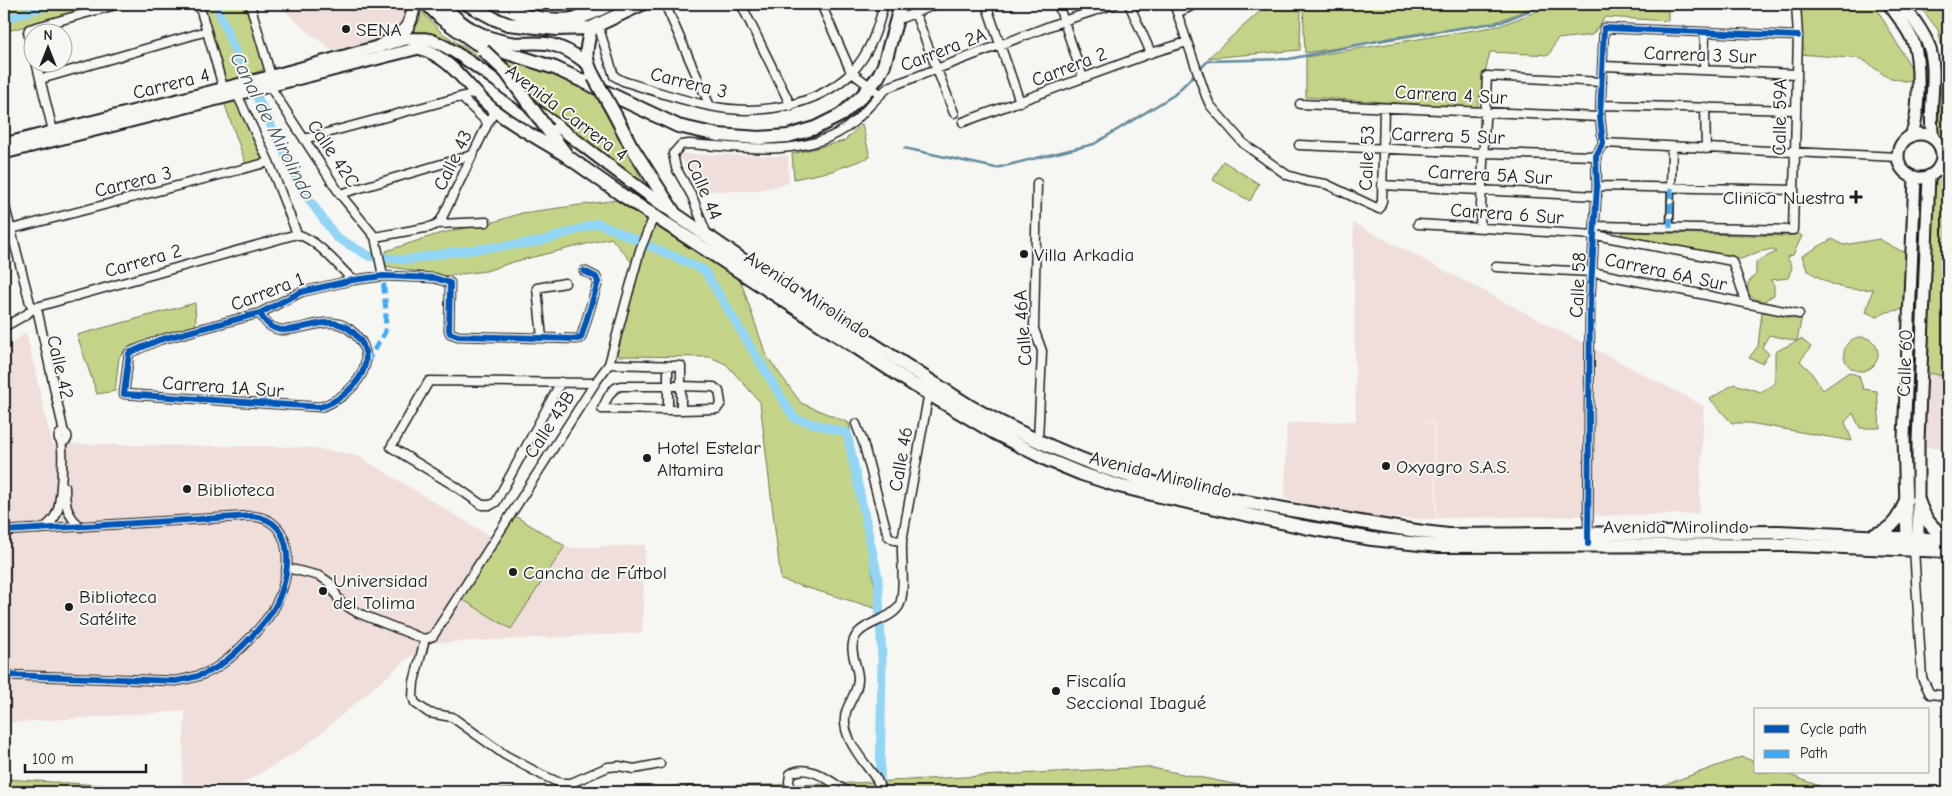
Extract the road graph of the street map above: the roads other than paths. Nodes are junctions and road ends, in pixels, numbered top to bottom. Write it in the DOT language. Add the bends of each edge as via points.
graph roads {
  1 [pos="118,4"];
  2 [pos="199,4"];
  3 [pos="250,4"];
  4 [pos="414,4"];
  5 [pos="444,4"];
  6 [pos="467,4"];
  7 [pos="571,4"];
  8 [pos="610,4"];
  9 [pos="642,4"];
  10 [pos="665,4"];
  11 [pos="741,4"];
  12 [pos="821,4"];
  13 [pos="884,4"];
  14 [pos="901,4"];
  15 [pos="937,4"];
  16 [pos="986,4"];
  17 [pos="1058,4"];
  18 [pos="1115,4"];
  19 [pos="1129,4"];
  20 [pos="1174,4"];
  21 [pos="1196,4"];
  22 [pos="1796,4"];
  23 [pos="1888,4"];
  24 [pos="1902,4"];
  25 [pos="429,5"];
  26 [pos="499,5"];
  27 [pos="596,11"];
  28 [pos="915,12"];
  29 [pos="1177,13"];
  30 [pos="897,20"];
  31 [pos="1063,21"];
  32 [pos="51,22"];
  33 [pos="594,27"];
  34 [pos="207,32"];
  35 [pos="1705,33"];
  36 [pos="1798,36"];
  37 [pos="435,41"];
  38 [pos="1187,42"];
  39 [pos="1000,45"];
  40 [pos="378,47"];
  41 [pos="480,47"];
  42 [pos="419,48"];
  43 [pos="1152,53"];
  44 [pos="586,63"];
  45 [pos="1602,66"];
  46 [pos="938,68"];
  47 [pos="1704,70"];
  48 [pos="38,72"];
  49 [pos="851,72"];
  50 [pos="1797,74"];
  51 [pos="1083,78"];
  52 [pos="40,79"];
  53 [pos="266,81"];
  54 [pos="1602,82"];
  55 [pos="235,88"];
  56 [pos="875,91"];
  57 [pos="475,93"];
  58 [pos="461,98"];
  59 [pos="1020,102"];
  60 [pos="1300,104"];
  61 [pos="1601,105"];
  62 [pos="710,106"];
  63 [pos="791,106"];
  64 [pos="1384,108"];
  65 [pos="1704,108"];
  66 [pos="1796,110"];
  67 [pos="496,111"];
  68 [pos="1485,112"];
  69 [pos="954,113"];
  70 [pos="1600,117"];
  71 [pos="963,122"];
  72 [pos="488,123"];
  73 [pos="53,131"];
  74 [pos="1910,137"];
  75 [pos="1933,138"];
  76 [pos="304,139"];
  77 [pos="1603,143"];
  78 [pos="4,144"];
  79 [pos="1299,145"];
  80 [pos="1672,148"];
  81 [pos="1383,149"];
  82 [pos="1706,149"];
  83 [pos="4,153"];
  84 [pos="1483,153"];
  85 [pos="1795,153"];
  86 [pos="673,154"];
  87 [pos="472,155"];
  88 [pos="1596,156"];
  89 [pos="568,157"];
  90 [pos="1898,157"];
  91 [pos="1945,161"];
  92 [pos="269,162"];
  93 [pos="1929,176"];
  94 [pos="1915,177"];
  95 [pos="1037,184"];
  96 [pos="1382,185"];
  97 [pos="1597,186"];
  98 [pos="1671,188"];
  99 [pos="1481,190"];
  100 [pos="1793,190"];
  101 [pos="340,194"];
  102 [pos="1597,196"];
  103 [pos="4,203"];
  104 [pos="675,214"];
  105 [pos="654,216"];
  106 [pos="486,222"];
  107 [pos="437,224"];
  108 [pos="1418,224"];
  109 [pos="1480,228"];
  110 [pos="1670,228"];
  111 [pos="7,230"];
  112 [pos="1595,230"];
  113 [pos="1793,230"];
  114 [pos="297,234"];
  115 [pos="707,236"];
  116 [pos="376,240"];
  117 [pos="1496,267"];
  118 [pos="584,271"];
  119 [pos="1592,272"];
  120 [pos="383,276"];
  121 [pos="352,280"];
  122 [pos="565,283"];
  123 [pos="1747,304"];
  124 [pos="33,308"];
  125 [pos="260,313"];
  126 [pos="1799,314"];
  127 [pos="4,327"];
  128 [pos="542,338"];
  129 [pos="609,364"];
  130 [pos="668,366"];
  131 [pos="561,382"];
  132 [pos="595,383"];
  133 [pos="668,386"];
  134 [pos="681,386"];
  135 [pos="931,389"];
  136 [pos="124,394"];
  137 [pos="668,410"];
  138 [pos="681,410"];
  139 [pos="856,424"];
  140 [pos="62,437"];
  141 [pos="1038,441"];
  142 [pos="1912,500"];
  143 [pos="81,527"];
  144 [pos="42,529"];
  145 [pos="4,531"];
  146 [pos="1869,535"];
  147 [pos="1588,538"];
  148 [pos="1948,539"];
  149 [pos="902,541"];
  150 [pos="1913,542"];
  151 [pos="1948,551"];
  152 [pos="287,568"];
  153 [pos="425,639"];
  154 [pos="4,674"];
  155 [pos="1948,696"];
  156 [pos="660,764"];
  157 [pos="792,792"];
  158 [pos="847,792"];
  159 [pos="878,792"];
  1 -- 32 [label="street"];
  2 -- 34 [label="street"];
  3 -- 53 [label="street, Calle 42C"];
  4 -- 40 [label="main road" via="412,19 406,29"];
  5 -- 44 [label="main road" via="465,24 491,38 513,43 550,44 575,54"];
  6 -- 33 [label="main road" via="508,24 557,29"];
  7 -- 27 [label="main road"];
  8 -- 27 [label="main road"];
  9 -- 33 [label="main road"];
  10 -- 62 [label="street"];
  11 -- 63 [label="street"];
  12 -- 49 [label="street"];
  13 -- 49 [label="street, Carrera 3" via="872,41"];
  14 -- 30 [label="main road"];
  15 -- 28 [label="street"];
  16 -- 39 [label="street"];
  17 -- 31 [label="street"];
  18 -- 31 [label="street, Carrera 2A"];
  19 -- 43 [label="street"];
  20 -- 29 [label="street"];
  21 -- 29 [label="street"];
  22 -- 36 [label="street, Calle 59A"];
  23 -- 74 [label="main road" via="1914,43 1918,58 1916,122"];
  24 -- 75 [label="main road" via="1929,46"];
  25 -- 41 [label="main road" via="440,18"];
  26 -- 27 [label="main road" via="558,19 578,18"];
  28 -- 30 [label="street"];
  28 -- 46 [label="street"];
  29 -- 38 [label="street"];
  30 -- 56 [label="main road"];
  31 -- 39 [label="street, Carrera 2A"];
  31 -- 51 [label="street"];
  33 -- 44 [label="main road" via="587,43"];
  33 -- 62 [label="street, Carrera 3" via="614,76"];
  34 -- 52 [label="street"];
  34 -- 55 [label="street"];
  35 -- 36 [label="street"];
  35 -- 45 [label="street" via="1604,28"];
  35 -- 47 [label="street"];
  36 -- 50 [label="street, Calle 59A"];
  37 -- 40 [label="main road, Carrera 4" via="406,39"];
  37 -- 104 [label="main road, Avenida Carrera 4" via="542,114"];
  38 -- 43 [label="street, Carrera 2"];
  38 -- 96 [label="street, Calle 53" via="1210,105 1244,144 1287,175 1326,184 1379,209"];
  39 -- 46 [label="street, Carrera 2A"];
  39 -- 59 [label="street"];
  40 -- 53 [label="main road, Carrera 4"];
  41 -- 56 [label="main road" via="555,68 678,126 718,135 773,138 803,133 829,122"];
  41 -- 89 [label="main road, Avenida Mirolindo, bridge" via="506,72"];
  42 -- 53 [label="main road, Carrera 4"];
  42 -- 57 [label="main road, Avenida Carrera 4" via="451,65"];
  43 -- 51 [label="street, Carrera 2"];
  44 -- 104 [label="main road, Avenida Mirolindo, bridge" via="630,144"];
  45 -- 47 [label="street, Carrera 3 Sur"];
  45 -- 54 [label="street"];
  46 -- 56 [label="street, Carrera 2A"];
  46 -- 69 [label="street"];
  47 -- 50 [label="street, Carrera 3 Sur"];
  48 -- 52 [label="street"];
  49 -- 56 [label="street"];
  49 -- 63 [label="street, Carrera 3" via="818,96"];
  50 -- 66 [label="street, Calle 59A"];
  51 -- 59 [label="street, Carrera 2"];
  52 -- 73 [label="street"];
  53 -- 55 [label="main road, Carrera 4"];
  53 -- 76 [label="street, Calle 42C"];
  54 -- 61 [label="street"];
  54 -- 68 [label="street" via="1487,76"];
  55 -- 73 [label="main road, Carrera 4"];
  55 -- 83 [label="main road, Carrera 4"];
  55 -- 92 [label="street"];
  56 -- 86 [label="street, Carrera 2A" via="861,116 838,133 816,142 762,149 689,144 681,145"];
  57 -- 58 [label="street"];
  57 -- 67 [label="main road, Avenida Carrera 4"];
  58 -- 72 [label="street"];
  58 -- 76 [label="street"];
  59 -- 71 [label="street, Carrera 2"];
  60 -- 64 [label="street, Carrera 4 Sur"];
  61 -- 65 [label="street"];
  61 -- 70 [label="street"];
  62 -- 63 [label="street, Carrera 3" via="732,110"];
  64 -- 68 [label="street, Carrera 4 Sur"];
  64 -- 81 [label="street, Calle 53"];
  65 -- 66 [label="street"];
  65 -- 82 [label="street"];
  66 -- 85 [label="street, Calle 59A"];
  67 -- 72 [label="street, Calle 43"];
  67 -- 89 [label="main road, Avenida Carrera 4"];
  68 -- 70 [label="street, Carrera 4 Sur"];
  68 -- 84 [label="street"];
  70 -- 77 [label="street"];
  72 -- 87 [label="street, Calle 43"];
  73 -- 78 [label="main road, Carrera 4"];
  74 -- 75 [label="main road" via="1922,134"];
  74 -- 90 [label="main road" via="1901,145"];
  75 -- 91 [label="main road"];
  76 -- 101 [label="street, Calle 42C"];
  77 -- 80 [label="street"];
  77 -- 88 [label="street"];
  79 -- 81 [label="street, Carrera 5 Sur"];
  80 -- 82 [label="street"];
  80 -- 98 [label="street"];
  81 -- 84 [label="street, Carrera 5 Sur"];
  81 -- 96 [label="street, Calle 53"];
  82 -- 85 [label="street"];
  84 -- 88 [label="street, Carrera 5 Sur"];
  84 -- 99 [label="street"];
  85 -- 90 [label="street"];
  85 -- 100 [label="street, Calle 59A"];
  86 -- 115 [label="street, Calle 44" via="676,168 692,196"];
  87 -- 101 [label="street"];
  87 -- 107 [label="street, Calle 43"];
  88 -- 97 [label="street, Calle 58"];
  89 -- 105 [label="main road, Avenida Mirolindo"];
  90 -- 94 [label="main road" via="1903,170"];
  91 -- 93 [label="main road"];
  92 -- 111 [label="street, Carrera 3"];
  92 -- 114 [label="street"];
  93 -- 94 [label="main road"];
  93 -- 142 [label="main road, Calle 60" via="1918,441"];
  94 -- 142 [label="main road, Calle 60" via="1904,446"];
  95 -- 141 [label="street, Calle 46A" via="1034,329 1042,351"];
  96 -- 99 [label="street, Carrera 5A Sur"];
  97 -- 98 [label="street"];
  97 -- 102 [label="street, Calle 58"];
  98 -- 100 [label="street"];
  98 -- 110 [label="street"];
  99 -- 102 [label="street, Carrera 5A Sur"];
  99 -- 109 [label="street"];
  100 -- 113 [label="street, Calle 59A"];
  101 -- 116 [label="street, Calle 42C"];
  102 -- 112 [label="street, Calle 58"];
  103 -- 111 [label="street, Calle 42"];
  104 -- 115 [label="main road, Avenida Mirolindo"];
  105 -- 129 [label="street, Calle 43B" via="640,250"];
  105 -- 135 [label="main road, Avenida Mirolindo" via="884,365"];
  106 -- 107 [label="street"];
  107 -- 116 [label="street"];
  108 -- 109 [label="street, Carrera 6 Sur"];
  109 -- 112 [label="street, Carrera 6 Sur"];
  110 -- 112 [label="street, Carrera 6 Sur"];
  110 -- 113 [label="street, Carrera 6 Sur"];
  111 -- 124 [label="street, Calle 42"];
  112 -- 119 [label="street, Calle 58"];
  112 -- 123 [label="street" via="1732,261"];
  114 -- 121 [label="street" via="308,237"];
  114 -- 124 [label="street, Carrera 2"];
  115 -- 135 [label="main road, Avenida Mirolindo"];
  116 -- 120 [label="street"];
  117 -- 119 [label="street, Carrera 6A Sur"];
  118 -- 128 [label="street" via="596,277 598,282 581,338"];
  119 -- 123 [label="street, Carrera 6A Sur"];
  119 -- 147 [label="street, Calle 58"];
  120 -- 121 [label="street, Carrera 1"];
  120 -- 128 [label="street, Carrera 1" via="435,278 450,282 449,330 453,335"];
  121 -- 125 [label="street, Carrera 1" via="301,292"];
  122 -- 128 [label="street" via="538,288"];
  123 -- 126 [label="street, Carrera 6A Sur"];
  124 -- 127 [label="street, Carrera 2"];
  124 -- 140 [label="street, Calle 42" via="38,313"];
  125 -- 136 [label="street, Carrera 1" via="159,340 129,353"];
  125 -- 136 [label="street, Carrera 1A Sur" via="274,329 284,331 322,323 348,328 360,338 365,349 364,372 342,398 320,407"];
  129 -- 130 [label="street"];
  129 -- 132 [label="street, Calle 43B"];
  130 -- 133 [label="street"];
  130 -- 134 [label="street" via="681,366"];
  131 -- 131 [label="street" via="429,381 391,447 482,504 491,505 496,502"];
  131 -- 132 [label="street"];
  132 -- 153 [label="street, Calle 43B" via="435,633"];
  133 -- 134 [label="street"];
  133 -- 137 [label="street"];
  133 -- 137 [label="street" via="618,386 612,390 602,409"];
  134 -- 138 [label="street"];
  134 -- 138 [label="street" via="714,387 719,391 721,403 714,410"];
  135 -- 141 [label="main road, Avenida Mirolindo"];
  135 -- 147 [label="main road, Avenida Mirolindo" via="994,433 1048,460 1118,486 1160,496 1304,527 1411,544 1439,546"];
  135 -- 149 [label="street, Calle 46"];
  137 -- 138 [label="street"];
  139 -- 149 [label="street" via="888,536"];
  140 -- 143 [label="street, Calle 42" via="65,504"];
  140 -- 144 [label="street, Calle 42" via="59,504 54,518"];
  141 -- 147 [label="main road, Avenida Mirolindo" via="1151,482 1268,506 1416,532"];
  142 -- 146 [label="main road" via="1886,531"];
  142 -- 148 [label="main road" via="1925,519"];
  142 -- 150 [label="main road, Calle 60"];
  143 -- 144 [label="street"];
  143 -- 152 [label="street" via="252,516 266,518 284,539"];
  144 -- 145 [label="street"];
  146 -- 147 [label="main road, Avenida Mirolindo" via="1779,532"];
  146 -- 150 [label="main road, Avenida Mirolindo"];
  147 -- 150 [label="main road, Avenida Mirolindo" via="1791,545"];
  148 -- 150 [label="main road, Avenida Mirolindo"];
  149 -- 159 [label="street, Calle 46" via="902,596 898,607 858,633 852,644 858,678 844,724 849,738 877,780"];
  150 -- 151 [label="main road, Avenida Mirolindo"];
  150 -- 155 [label="street, Calle 60" via="1922,678 1930,694"];
  152 -- 153 [label="street" via="316,574 330,583 340,602 363,616"];
  152 -- 154 [label="street" via="277,602 266,619 228,659 195,678 176,681"];
  153 -- 156 [label="street" via="414,682 415,703 429,713 452,717 505,755 542,775 560,783 571,783 608,767 620,766 629,770"];
  157 -- 158 [label="street" via="790,774 808,770"];
}
